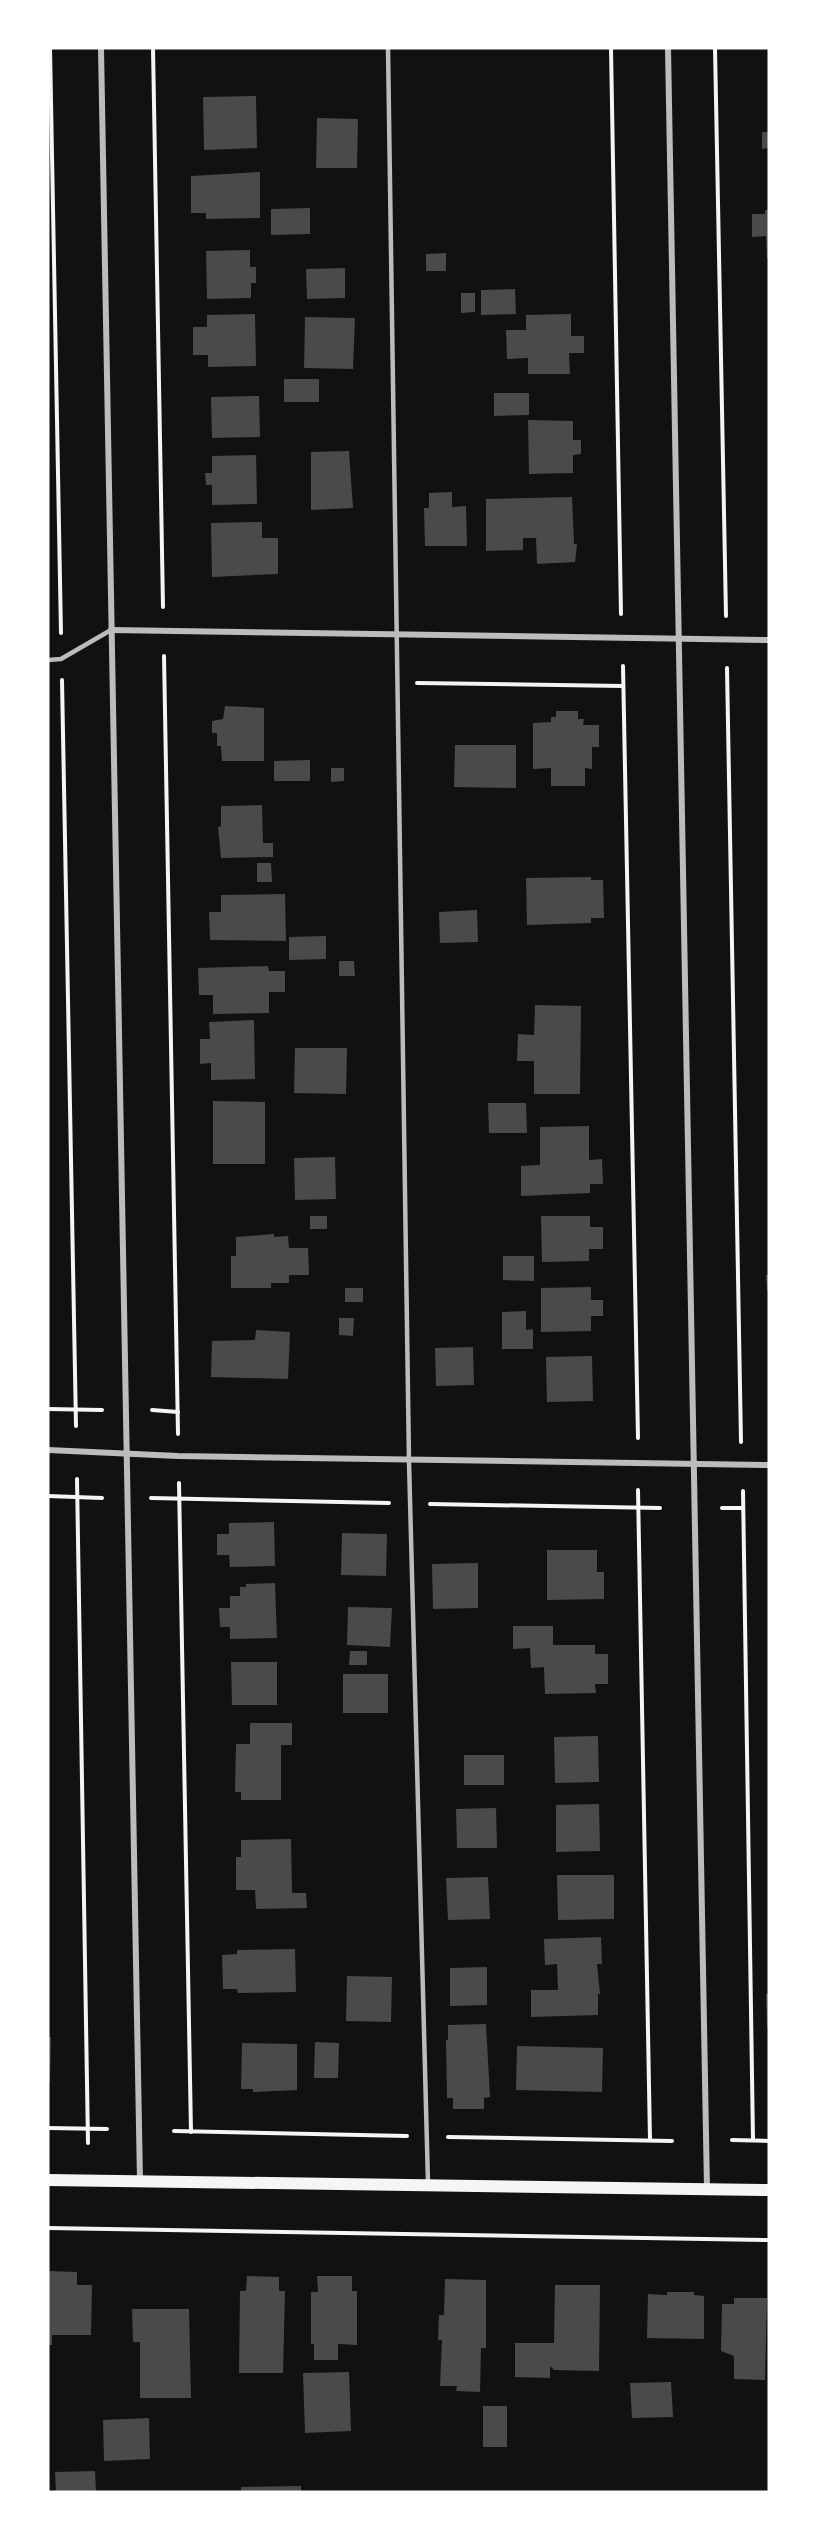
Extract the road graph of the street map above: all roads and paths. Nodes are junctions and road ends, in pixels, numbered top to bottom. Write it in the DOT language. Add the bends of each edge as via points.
graph roads {
  1 [pos="50,48"];
  2 [pos="101,48"];
  3 [pos="153,48"];
  4 [pos="388,48"];
  5 [pos="611,48"];
  6 [pos="668,48"];
  7 [pos="715,48"];
  8 [pos="163,607"];
  9 [pos="621,614"];
  10 [pos="726,616"];
  11 [pos="111,630"];
  12 [pos="398,632"];
  13 [pos="678,638"];
  14 [pos="769,640"];
  15 [pos="164,656"];
  16 [pos="61,659"];
  17 [pos="48,660"];
  18 [pos="623,666"];
  19 [pos="727,668"];
  20 [pos="399,683"];
  21 [pos="623,686"];
  22 [pos="48,1409"];
  23 [pos="75,1410"];
  24 [pos="102,1410"];
  25 [pos="152,1410"];
  26 [pos="178,1412"];
  27 [pos="76,1426"];
  28 [pos="178,1435"];
  29 [pos="638,1438"];
  30 [pos="741,1442"];
  31 [pos="48,1450"];
  32 [pos="125,1454"];
  33 [pos="409,1461"];
  34 [pos="693,1464"];
  35 [pos="769,1465"];
  36 [pos="77,1479"];
  37 [pos="179,1483"];
  38 [pos="638,1490"];
  39 [pos="743,1491"];
  40 [pos="48,1496"];
  41 [pos="77,1497"];
  42 [pos="102,1498"];
  43 [pos="722,1508"];
  44 [pos="742,1508"];
  45 [pos="48,2128"];
  46 [pos="88,2129"];
  47 [pos="107,2129"];
  48 [pos="191,2132"];
  49 [pos="650,2140"];
  50 [pos="732,2140"];
  51 [pos="753,2140"];
  52 [pos="769,2141"];
  53 [pos="88,2143"];
  54 [pos="48,2180"];
  55 [pos="140,2181"];
  56 [pos="428,2185"];
  57 [pos="706,2189"];
  58 [pos="769,2190"];
  59 [pos="48,2228"];
  60 [pos="769,2240"];
  1 -- 16 [label="path"];
  2 -- 11 [label="street"];
  3 -- 8 [label="path"];
  4 -- 12 [label="lane"];
  5 -- 9 [label="path"];
  6 -- 13 [label="street"];
  7 -- 10 [label="path"];
  11 -- 12 [label="street"];
  11 -- 16 [label="lane"];
  11 -- 32 [label="street"];
  12 -- 13 [label="street"];
  12 -- 20 [label="lane"];
  13 -- 14 [label="street"];
  13 -- 34 [label="street"];
  15 -- 26 [label="path"];
  16 -- 17 [label="lane"];
  16 -- 23 [label="path"];
  18 -- 21 [label="path"];
  19 -- 30 [label="path"];
  20 -- 21 [label="path"];
  20 -- 33 [label="lane"];
  21 -- 29 [label="path"];
  22 -- 23 [label="path"];
  23 -- 24 [label="path"];
  23 -- 27 [label="path"];
  25 -- 26 [label="path"];
  26 -- 28 [label="path"];
  31 -- 32 [label="street"];
  32 -- 33 [label="street"];
  32 -- 55 [label="street"];
  33 -- 34 [label="street"];
  33 -- 56 [label="lane"];
  34 -- 35 [label="street"];
  34 -- 57 [label="street"];
  36 -- 41 [label="path"];
  37 -- 48 [label="path"];
  38 -- 49 [label="path"];
  39 -- 44 [label="path"];
  40 -- 41 [label="path"];
  41 -- 42 [label="path"];
  41 -- 46 [label="path"];
  43 -- 44 [label="path"];
  44 -- 51 [label="path"];
  45 -- 46 [label="path"];
  46 -- 47 [label="path"];
  46 -- 53 [label="path"];
  50 -- 51 [label="path"];
  51 -- 52 [label="path"];
  54 -- 55 [label="main road"];
  55 -- 56 [label="main road"];
  56 -- 57 [label="main road"];
  57 -- 58 [label="main road"];
  59 -- 60 [label="path"];
}
